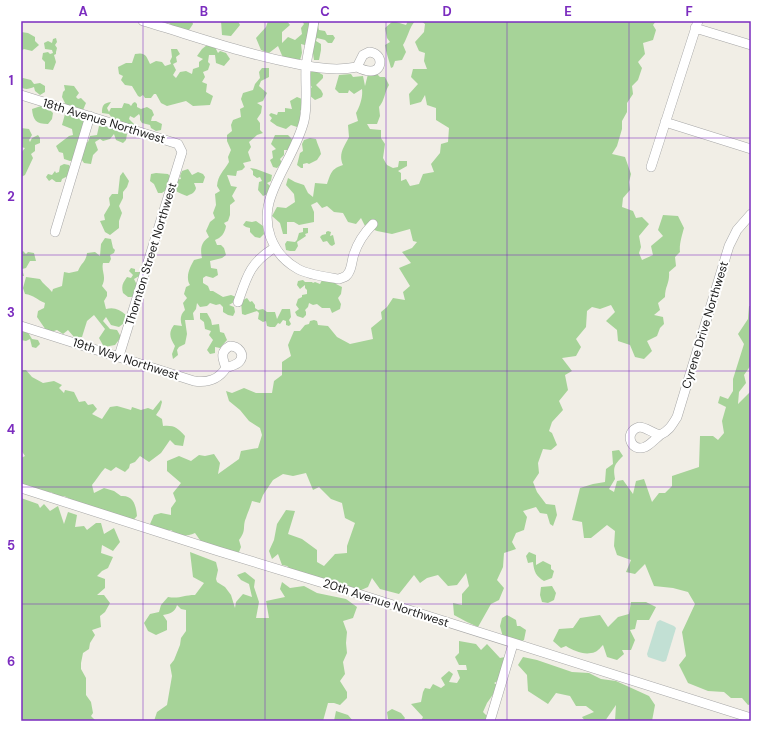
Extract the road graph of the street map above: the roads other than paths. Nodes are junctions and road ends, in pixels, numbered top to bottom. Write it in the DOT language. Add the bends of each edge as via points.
graph roads {
  1 [pos="143,21"];
  2 [pos="314,21"];
  3 [pos="696,25"];
  4 [pos="751,45"];
  5 [pos="306,66"];
  6 [pos="357,67"];
  7 [pos="21,95"];
  8 [pos="90,116"];
  9 [pos="665,122"];
  10 [pos="751,149"];
  11 [pos="182,152"];
  12 [pos="651,167"];
  13 [pos="751,214"];
  14 [pos="373,224"];
  15 [pos="55,232"];
  16 [pos="274,248"];
  17 [pos="238,302"];
  18 [pos="21,326"];
  19 [pos="118,356"];
  20 [pos="226,368"];
  21 [pos="660,435"];
  22 [pos="21,488"];
  23 [pos="513,644"];
  24 [pos="751,718"];
  25 [pos="490,721"];
  1 -- 5 [label="street" via="242,51"];
  2 -- 5 [label="street"];
  3 -- 4 [label="street"];
  3 -- 9 [label="street"];
  5 -- 6 [label="street" via="345,70"];
  5 -- 16 [label="street" via="305,119 266,213 268,232"];
  7 -- 8 [label="street, 18th Avenue Northwest"];
  8 -- 11 [label="street, 18th Avenue Northwest" via="178,144"];
  8 -- 15 [label="street"];
  9 -- 10 [label="street"];
  9 -- 12 [label="street"];
  11 -- 19 [label="street, Thornton Street Northwest"];
  13 -- 21 [label="street, Cyrene Drive Northwest" via="737,230 729,246 676,417 666,433"];
  14 -- 16 [label="street" via="354,253 350,272 339,279 299,270"];
  16 -- 17 [label="street" via="253,266"];
  18 -- 19 [label="street, 19th Way Northwest"];
  19 -- 20 [label="street, 19th Way Northwest" via="194,381 210,381 217,378"];
  22 -- 23 [label="street, 20th Avenue Northwest"];
  23 -- 24 [label="street, 20th Avenue Northwest"];
  23 -- 25 [label="street"];
}
